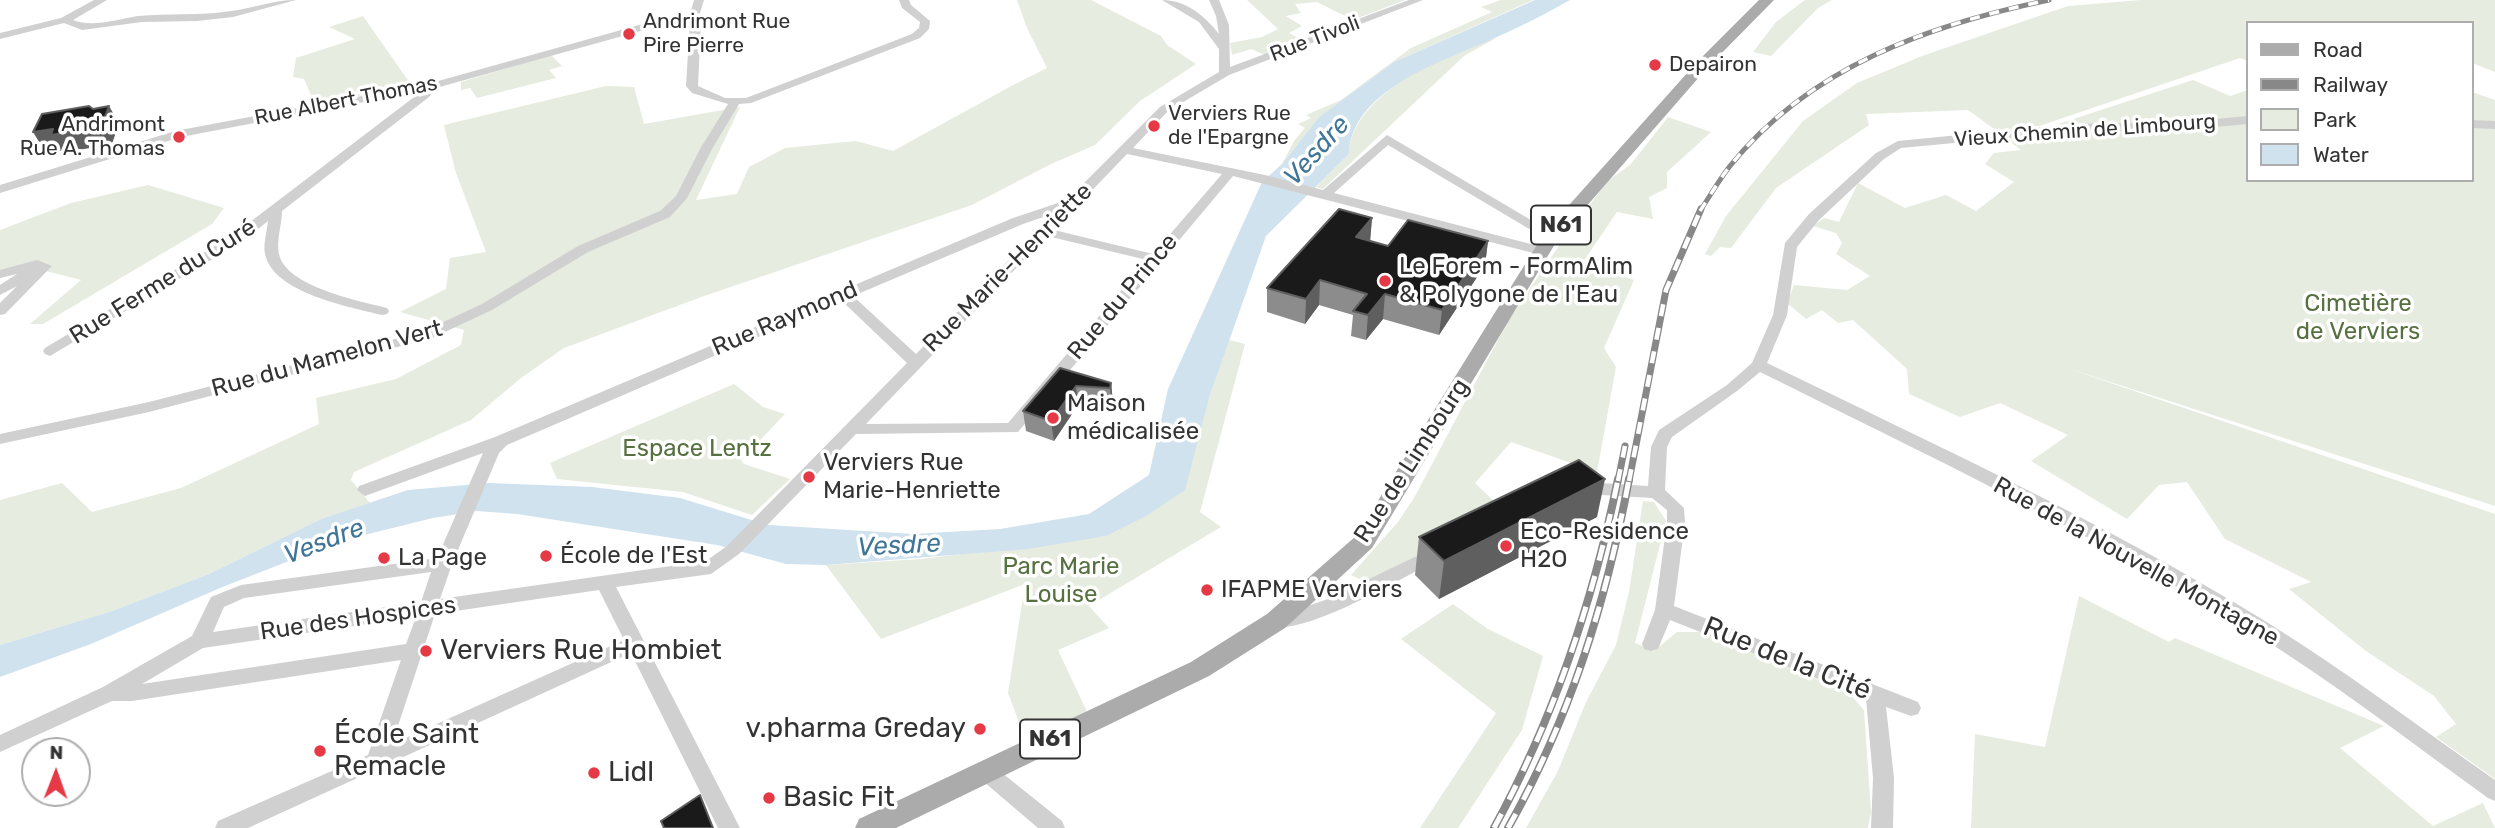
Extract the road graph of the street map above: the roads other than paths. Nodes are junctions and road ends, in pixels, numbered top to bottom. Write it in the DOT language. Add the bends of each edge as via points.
graph roads {
  1 [pos="102,0"];
  2 [pos="291,0"];
  3 [pos="699,0"];
  4 [pos="904,0"];
  5 [pos="1167,0"];
  6 [pos="1214,0"];
  7 [pos="1418,0"];
  8 [pos="1767,0"];
  9 [pos="694,16"];
  10 [pos="65,20"];
  11 [pos="0,36"];
  12 [pos="1223,47"];
  13 [pos="1252,63"];
  14 [pos="1225,73"];
  15 [pos="432,86"];
  16 [pos="741,102"];
  17 [pos="2246,120"];
  18 [pos="2474,124"];
  19 [pos="2495,125"];
  20 [pos="1124,150"];
  21 [pos="1230,172"];
  22 [pos="0,189"];
  23 [pos="1323,193"];
  24 [pos="1072,203"];
  25 [pos="275,210"];
  26 [pos="1046,232"];
  27 [pos="1546,243"];
  28 [pos="1155,258"];
  29 [pos="31,266"];
  30 [pos="0,274"];
  31 [pos="0,291"];
  32 [pos="843,295"];
  33 [pos="0,311"];
  34 [pos="382,311"];
  35 [pos="50,351"];
  36 [pos="914,361"];
  37 [pos="1759,365"];
  38 [pos="850,429"];
  39 [pos="0,439"];
  40 [pos="501,441"];
  41 [pos="1568,489"];
  42 [pos="365,490"];
  43 [pos="1656,492"];
  44 [pos="783,498"];
  45 [pos="1452,544"];
  46 [pos="443,564"];
  47 [pos="606,584"];
  48 [pos="427,609"];
  49 [pos="1664,610"];
  50 [pos="1276,621"];
  51 [pos="199,641"];
  52 [pos="636,643"];
  53 [pos="1651,644"];
  54 [pos="412,652"];
  55 [pos="110,693"];
  56 [pos="1875,694"];
  57 [pos="1911,708"];
  58 [pos="0,744"];
  59 [pos="376,761"];
  60 [pos="984,770"];
  61 [pos="2495,792"];
  62 [pos="226,828"];
  63 [pos="729,828"];
  64 [pos="869,828"];
  65 [pos="1054,828"];
  66 [pos="1882,828"];
  1 -- 10 [label="street"];
  2 -- 10 [label="street" via="233,15 82,27"];
  3 -- 9 [label="street"];
  4 -- 16 [label="street" via="925,21 916,36"];
  5 -- 12 [label="street" via="1203,20"];
  6 -- 12 [label="street" via="1220,10"];
  7 -- 13 [label="street, Rue Tivoli"];
  8 -- 27 [label="main road, Rue de Limbourg / N61" via="1702,65"];
  9 -- 15 [label="street, Rue Albert Thomas"];
  9 -- 16 [label="street" via="692,86 696,91"];
  10 -- 11 [label="street"];
  12 -- 14 [label="street"];
  13 -- 14 [label="street, Rue Marie-Henriette"];
  14 -- 20 [label="street, Rue Marie-Henriette" via="1164,109"];
  15 -- 22 [label="street, Rue Albert Thomas" via="179,134"];
  15 -- 25 [label="street, Rue Ferme du Curé"];
  16 -- 39 [label="street, Rue du Mamelon Vert" via="706,149 675,207 564,258 463,320 392,346 292,372"];
  17 -- 37 [label="street, Vieux Chemin de Limbourg" via="2071,128 1898,145 1814,217 1790,246 1780,314"];
  18 -- 19 [label="street"];
  20 -- 21 [label="street"];
  20 -- 24 [label="street, Rue Marie-Henriette"];
  21 -- 23 [label="street"];
  21 -- 28 [label="street, Rue du Prince"];
  23 -- 27 [label="street"];
  23 -- 27 [label="street" via="1387,139"];
  24 -- 26 [label="street, Rue Marie-Henriette"];
  24 -- 32 [label="street, Rue Raymond"];
  25 -- 34 [label="street, Rue Ferme du Curé" via="277,225 271,247 274,259 290,279 327,296"];
  25 -- 35 [label="street, Rue Ferme du Curé" via="239,238"];
  26 -- 28 [label="street"];
  26 -- 36 [label="street, Rue Marie-Henriette"];
  27 -- 50 [label="main road, Rue de Limbourg / N61" via="1364,542"];
  28 -- 38 [label="street, Rue du Prince" via="1012,428"];
  29 -- 30 [label="street"];
  29 -- 31 [label="street"];
  29 -- 33 [label="street" via="45,266"];
  32 -- 36 [label="street"];
  32 -- 40 [label="street, Rue Raymond"];
  36 -- 38 [label="street, Rue Marie-Henriette"];
  37 -- 43 [label="street" via="1665,434 1659,447"];
  37 -- 61 [label="street, Rue de la Nouvelle Montagne" via="2192,588 2258,627"];
  38 -- 44 [label="street, Rue Marie-Henriette"];
  40 -- 42 [label="street"];
  40 -- 46 [label="street" via="492,451"];
  41 -- 43 [label="street"];
  43 -- 49 [label="street" via="1669,499 1676,512"];
  44 -- 47 [label="street, Rue des Hospices" via="711,567"];
  45 -- 50 [label="street" via="1336,601 1292,620"];
  46 -- 48 [label="street"];
  46 -- 51 [label="street" via="242,592 216,602"];
  47 -- 48 [label="street, Rue des Hospices"];
  47 -- 52 [label="street"];
  48 -- 51 [label="street, Rue des Hospices"];
  48 -- 54 [label="street"];
  49 -- 53 [label="street"];
  49 -- 56 [label="street, Rue de la Cité"];
  50 -- 60 [label="main road, Rue de Limbourg / N61" via="1200,669"];
  51 -- 55 [label="street, Rue des Hospices"];
  52 -- 59 [label="street"];
  52 -- 63 [label="street"];
  54 -- 55 [label="street"];
  54 -- 59 [label="street"];
  55 -- 58 [label="street, Rue des Hospices"];
  56 -- 57 [label="street, Rue de la Cité"];
  56 -- 66 [label="street" via="1882,747"];
  59 -- 62 [label="street"];
  60 -- 64 [label="main road, Rue de Limbourg / N61"];
  60 -- 65 [label="street"];
}
